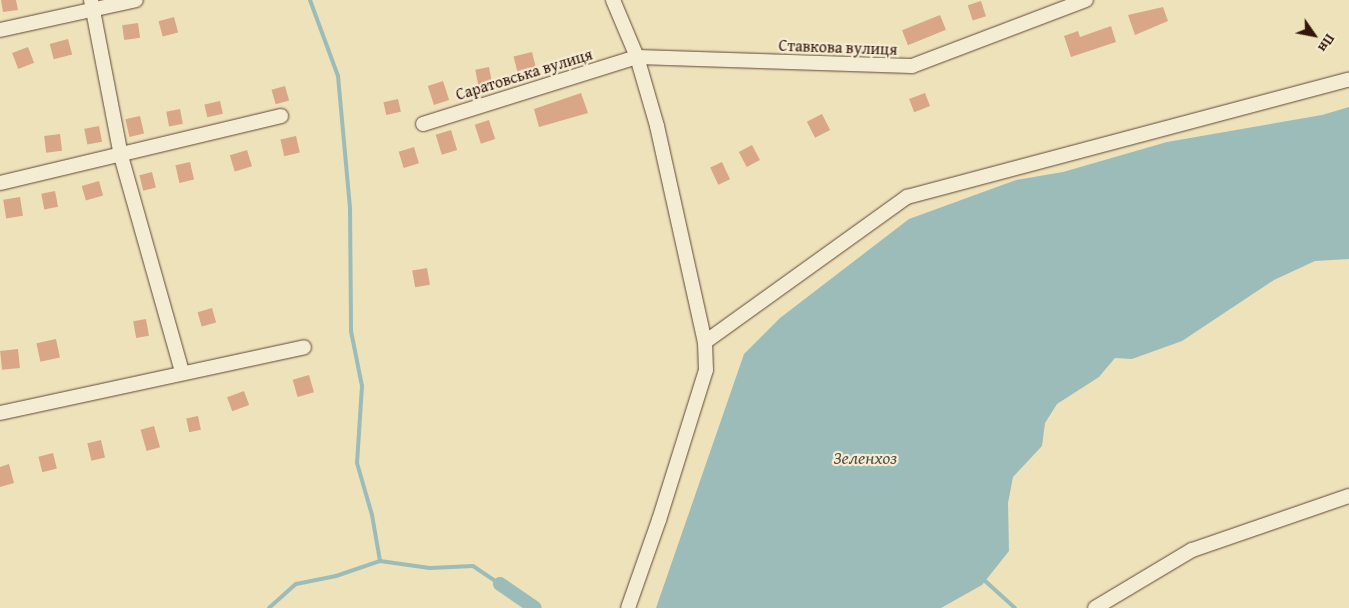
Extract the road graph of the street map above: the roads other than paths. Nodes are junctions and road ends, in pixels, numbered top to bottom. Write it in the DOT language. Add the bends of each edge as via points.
graph roads {
  1 [pos="136,0"];
  2 [pos="614,0"];
  3 [pos="1086,0"];
  4 [pos="92,4"];
  5 [pos="0,30"];
  6 [pos="637,57"];
  7 [pos="1349,79"];
  8 [pos="280,116"];
  9 [pos="423,124"];
  10 [pos="121,156"];
  11 [pos="0,183"];
  12 [pos="705,342"];
  13 [pos="304,347"];
  14 [pos="182,371"];
  15 [pos="0,413"];
  16 [pos="1349,496"];
  17 [pos="628,608"];
  18 [pos="1095,608"];
  1 -- 4 [label="street"];
  2 -- 6 [label="street"];
  3 -- 6 [label="street, Ставкова вулиця" via="912,66"];
  4 -- 5 [label="street"];
  4 -- 10 [label="street"];
  6 -- 9 [label="street, Саратовська вулиця"];
  6 -- 12 [label="street" via="657,126"];
  7 -- 12 [label="street" via="907,197"];
  8 -- 10 [label="street"];
  10 -- 11 [label="street"];
  10 -- 14 [label="street"];
  12 -- 17 [label="street" via="706,370 700,396"];
  13 -- 14 [label="street"];
  14 -- 15 [label="street"];
  16 -- 18 [label="street" via="1192,550"];
}
